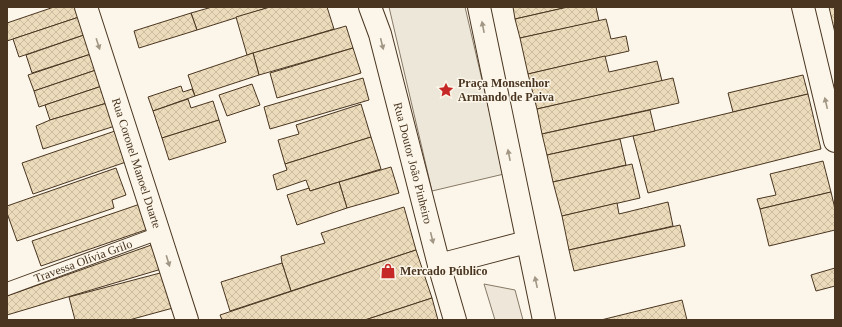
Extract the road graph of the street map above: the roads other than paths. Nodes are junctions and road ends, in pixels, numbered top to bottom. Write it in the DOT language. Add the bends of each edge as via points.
graph roads {
  1 [pos="86,7"];
  2 [pos="370,7"];
  3 [pos="479,7"];
  4 [pos="803,7"];
  5 [pos="835,141"];
  6 [pos="160,233"];
  7 [pos="527,242"];
  8 [pos="440,265"];
  9 [pos="7,289"];
  10 [pos="187,320"];
  11 [pos="455,320"];
  12 [pos="544,320"];
  1 -- 6 [label="street, Rua Coronel Manoel Duarte, one-way"];
  2 -- 8 [label="street, Rua Doutor João Pinheiro, one-way" via="380,34"];
  7 -- 3 [label="street, one-way"];
  5 -- 4 [label="street, one-way"];
  6 -- 9 [label="lane, Travessa Olívia Grilo"];
  6 -- 10 [label="street, Rua Coronel Manoel Duarte, one-way"];
  7 -- 8 [label="street"];
  12 -- 7 [label="street, one-way"];
  8 -- 11 [label="street, Rua Doutor João Pinheiro"];
}
